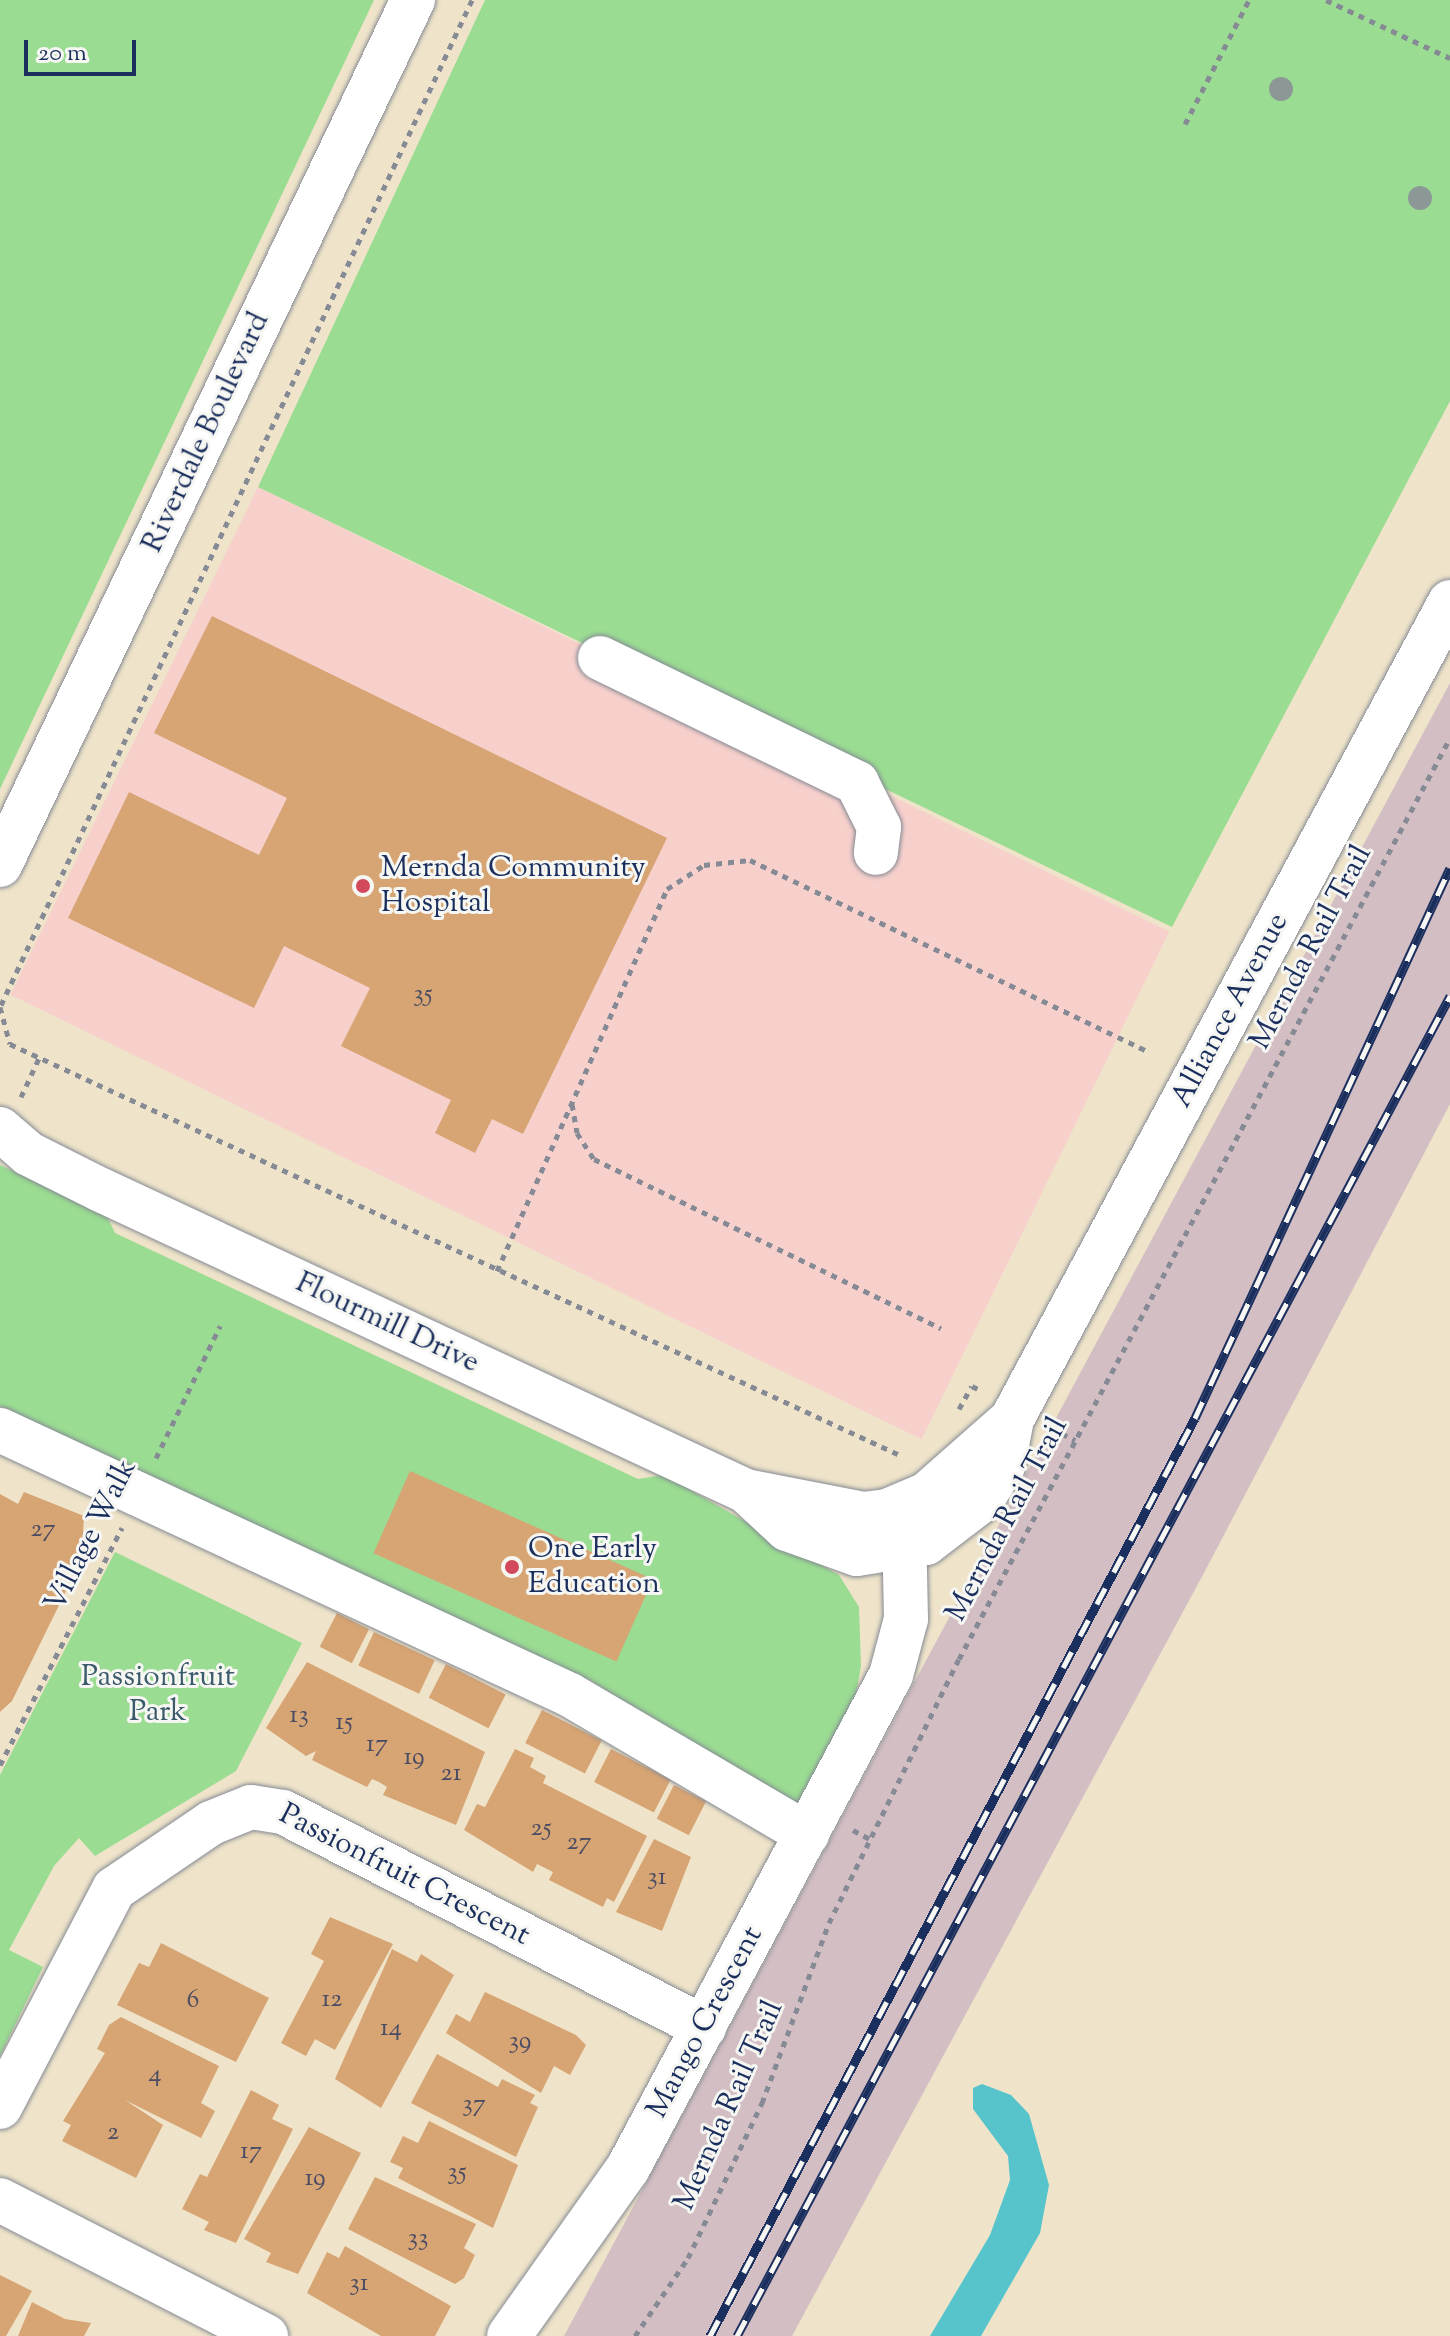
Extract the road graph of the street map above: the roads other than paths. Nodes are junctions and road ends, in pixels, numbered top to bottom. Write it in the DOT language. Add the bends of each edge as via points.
graph roads {
  1 [pos="413,0"];
  2 [pos="1450,602"];
  3 [pos="600,658"];
  4 [pos="876,853"];
  5 [pos="0,865"];
  6 [pos="10,1145"];
  7 [pos="0,1430"];
  8 [pos="888,1531"];
  9 [pos="807,1834"];
  10 [pos="704,2027"];
  11 [pos="0,2107"];
  12 [pos="0,2200"];
  13 [pos="266,2336"];
  14 [pos="509,2336"];
  1 -- 5 [label="street, Riverdale Boulevard"];
  2 -- 8 [label="street, Alliance Avenue" via="1015,1415 1003,1466 981,1501 947,1532"];
  3 -- 4 [label="street" via="857,783 879,827"];
  6 -- 8 [label="street, Flourmill Drive" via="746,1491"];
  7 -- 9 [label="street" via="570,1695"];
  8 -- 9 [label="street, Mango Crescent" via="902,1648"];
  9 -- 10 [label="street, Mango Crescent"];
  10 -- 11 [label="street, Passionfruit Crescent" via="283,1812 251,1807 211,1823 114,1889"];
  10 -- 14 [label="street, Mango Crescent" via="605,2205"];
  12 -- 13 [label="street"];
}
